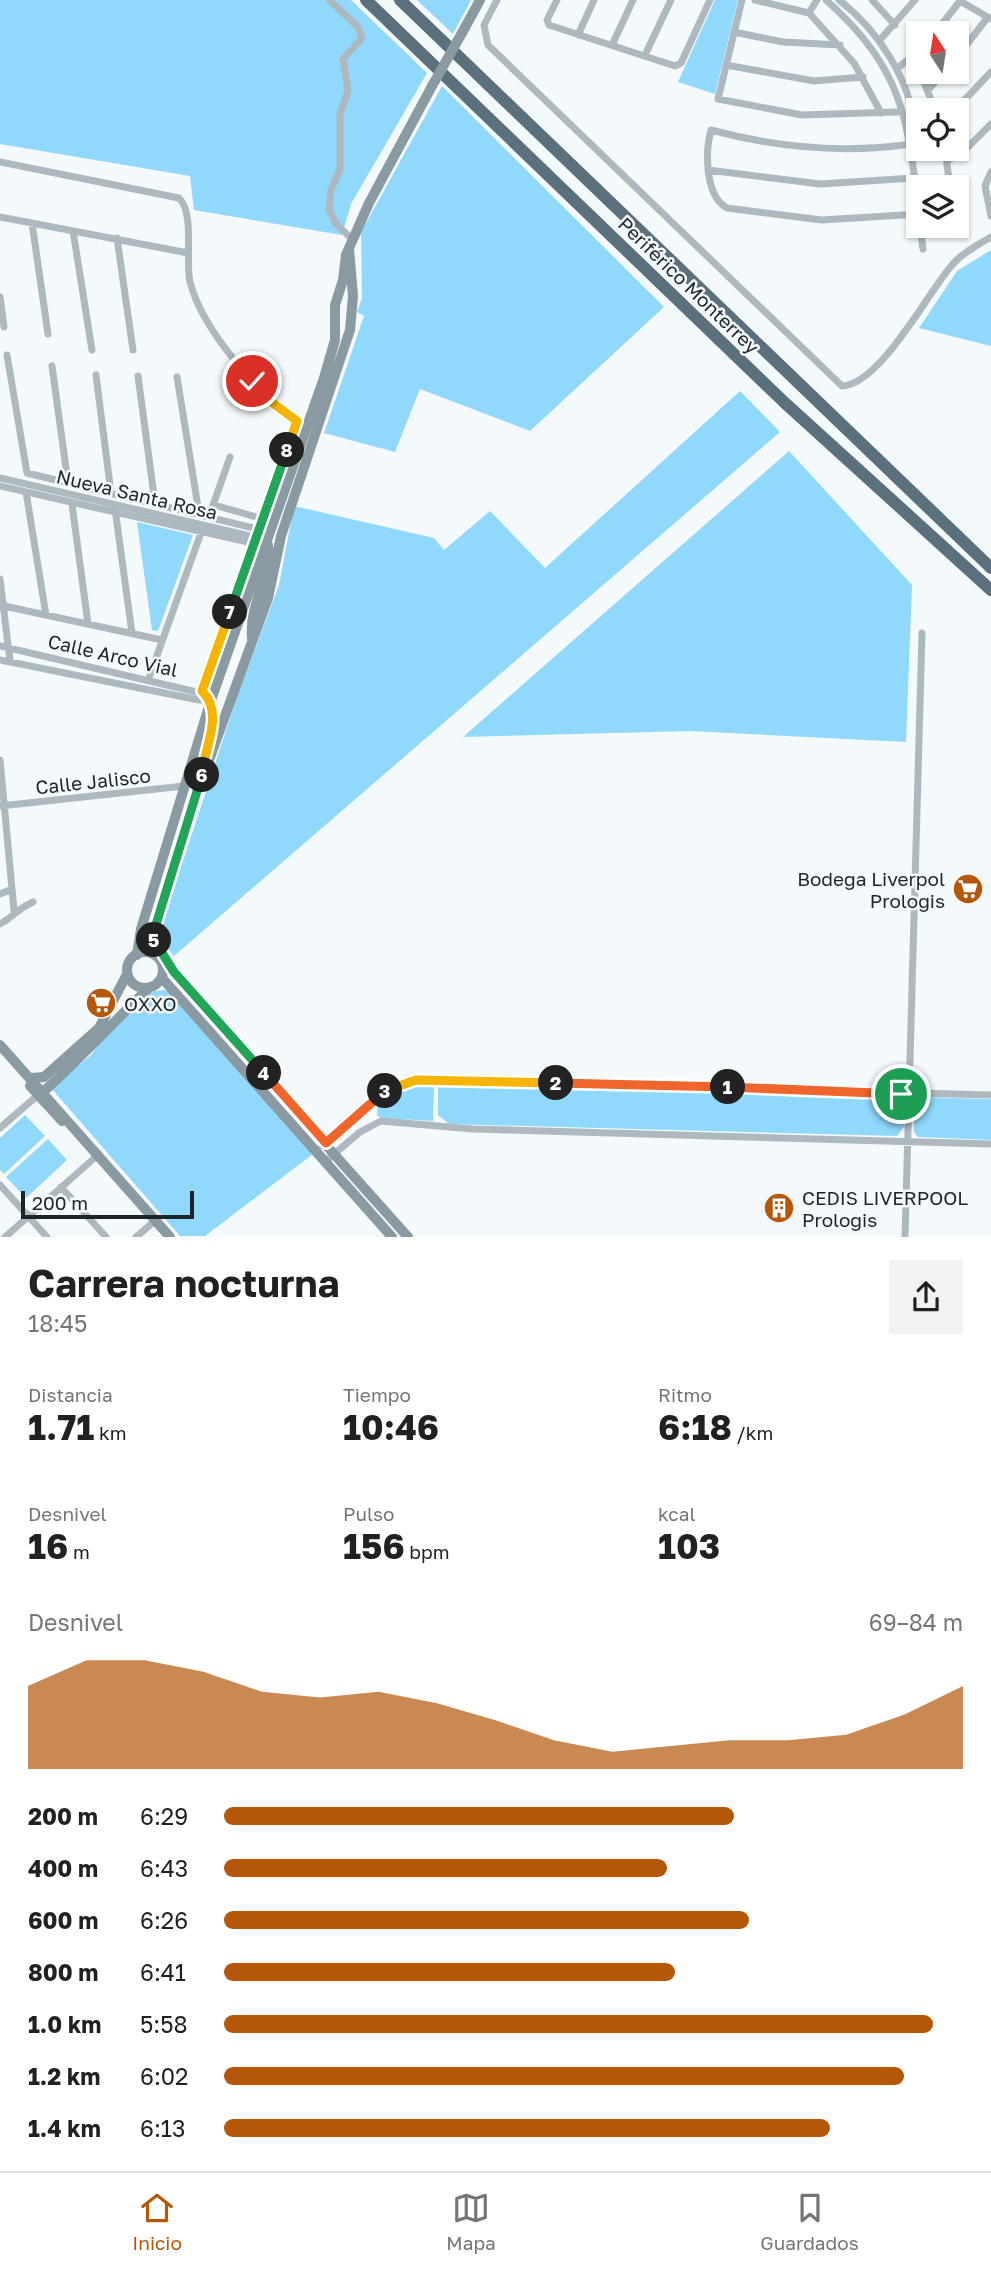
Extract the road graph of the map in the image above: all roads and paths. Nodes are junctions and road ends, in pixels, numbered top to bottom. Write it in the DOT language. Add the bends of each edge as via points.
graph roads {
  1 [pos="329,0"];
  2 [pos="366,0"];
  3 [pos="400,0"];
  4 [pos="480,0"];
  5 [pos="497,0"];
  6 [pos="557,0"];
  7 [pos="594,0"];
  8 [pos="633,0"];
  9 [pos="671,0"];
  10 [pos="710,0"];
  11 [pos="742,0"];
  12 [pos="755,0"];
  13 [pos="817,0"];
  14 [pos="826,0"];
  15 [pos="839,0"];
  16 [pos="872,0"];
  17 [pos="915,0"];
  18 [pos="964,1"];
  19 [pos="809,13"];
  20 [pos="989,18"];
  21 [pos="944,21"];
  22 [pos="895,25"];
  23 [pos="734,32"];
  24 [pos="578,34"];
  25 [pos="879,41"];
  26 [pos="970,41"];
  27 [pos="840,45"];
  28 [pos="612,46"];
  29 [pos="645,55"];
  30 [pos="906,61"];
  31 [pos="726,65"];
  32 [pos="897,69"];
  33 [pos="991,72"];
  34 [pos="863,77"];
  35 [pos="927,84"];
  36 [pos="933,84"];
  37 [pos="929,89"];
  38 [pos="909,98"];
  39 [pos="932,98"];
  40 [pos="966,98"];
  41 [pos="897,112"];
  42 [pos="881,113"];
  43 [pos="906,117"];
  44 [pos="991,124"];
  45 [pos="906,135"];
  46 [pos="969,146"];
  47 [pos="0,162"];
  48 [pos="708,170"];
  49 [pos="991,172"];
  50 [pos="906,179"];
  51 [pos="990,215"];
  52 [pos="906,216"];
  53 [pos="0,217"];
  54 [pos="32,223"];
  55 [pos="73,230"];
  56 [pos="991,237"];
  57 [pos="922,238"];
  58 [pos="117,239"];
  59 [pos="350,244"];
  60 [pos="923,249"];
  61 [pos="188,253"];
  62 [pos="0,297"];
  63 [pos="4,327"];
  64 [pos="48,334"];
  65 [pos="92,349"];
  66 [pos="133,350"];
  67 [pos="7,355"];
  68 [pos="52,366"];
  69 [pos="96,375"];
  70 [pos="138,376"];
  71 [pos="177,377"];
  72 [pos="297,421"];
  73 [pos="307,428"];
  74 [pos="230,457"];
  75 [pos="0,478"];
  76 [pos="68,483"];
  77 [pos="0,486"];
  78 [pos="26,492"];
  79 [pos="111,492"];
  80 [pos="155,503"];
  81 [pos="72,504"];
  82 [pos="214,505"];
  83 [pos="115,510"];
  84 [pos="199,513"];
  85 [pos="210,515"];
  86 [pos="262,520"];
  87 [pos="202,529"];
  88 [pos="269,535"];
  89 [pos="256,536"];
  90 [pos="991,568"];
  91 [pos="0,579"];
  92 [pos="991,590"];
  93 [pos="4,606"];
  94 [pos="46,615"];
  95 [pos="88,624"];
  96 [pos="132,633"];
  97 [pos="922,633"];
  98 [pos="162,640"];
  99 [pos="252,642"];
  100 [pos="0,646"];
  101 [pos="10,648"];
  102 [pos="0,660"];
  103 [pos="10,661"];
  104 [pos="149,677"];
  105 [pos="145,689"];
  106 [pos="202,691"];
  107 [pos="234,693"];
  108 [pos="205,700"];
  109 [pos="0,760"];
  110 [pos="201,782"];
  111 [pos="184,786"];
  112 [pos="2,806"];
  113 [pos="3,819"];
  114 [pos="9,864"];
  115 [pos="0,865"];
  116 [pos="12,890"];
  117 [pos="0,894"];
  118 [pos="33,902"];
  119 [pos="15,910"];
  120 [pos="0,924"];
  121 [pos="137,955"];
  122 [pos="161,962"];
  123 [pos="174,972"];
  124 [pos="127,974"];
  125 [pos="162,978"];
  126 [pos="149,988"];
  127 [pos="99,1028"];
  128 [pos="0,1045"];
  129 [pos="0,1055"];
  130 [pos="31,1078"];
  131 [pos="41,1093"];
  132 [pos="908,1094"];
  133 [pos="991,1095"];
  134 [pos="0,1128"];
  135 [pos="907,1142"];
  136 [pos="326,1143"];
  137 [pos="991,1144"];
  138 [pos="317,1151"];
  139 [pos="336,1153"];
  140 [pos="97,1156"];
  141 [pos="326,1161"];
  142 [pos="0,1185"];
  143 [pos="61,1187"];
  144 [pos="29,1216"];
  145 [pos="154,1222"];
  146 [pos="5,1237"];
  147 [pos="47,1237"];
  148 [pos="106,1237"];
  149 [pos="136,1237"];
  150 [pos="162,1237"];
  151 [pos="170,1237"];
  152 [pos="392,1237"];
  153 [pos="408,1237"];
  154 [pos="905,1237"];
  1 -- 59 [label="street" via="358,27 362,38 343,59 348,91 340,114 340,169 331,190 335,224"];
  2 -- 92 [label="highway, Periférico Monterrey" via="785,403"];
  3 -- 90 [label="highway, Periférico Monterrey"];
  4 -- 59 [label="street, bridge"];
  5 -- 56 [label="street" via="484,24 488,45 842,386 851,384 887,354 951,265"];
  6 -- 24 [label="street" via="547,20 550,25"];
  7 -- 24 [label="street"];
  8 -- 28 [label="street"];
  9 -- 29 [label="street"];
  10 -- 29 [label="street" via="681,62 673,66"];
  11 -- 23 [label="street"];
  12 -- 19 [label="street"];
  13 -- 19 [label="street"];
  14 -- 43 [label="street" via="885,66"];
  15 -- 25 [label="street"];
  16 -- 22 [label="street"];
  17 -- 22 [label="street"];
  18 -- 20 [label="street"];
  18 -- 21 [label="street" via="957,3"];
  19 -- 27 [label="street"];
  20 -- 26 [label="street"];
  22 -- 25 [label="street"];
  23 -- 27 [label="street" via="783,42"];
  23 -- 31 [label="street"];
  24 -- 28 [label="street"];
  25 -- 32 [label="street"];
  27 -- 34 [label="street"];
  28 -- 29 [label="street"];
  30 -- 32 [label="street"];
  31 -- 34 [label="street" via="814,81"];
  31 -- 42 [label="street" via="718,99 802,115"];
  32 -- 38 [label="street"];
  33 -- 40 [label="street"];
  34 -- 42 [label="street"];
  35 -- 37 [label="street"];
  36 -- 37 [label="street"];
  37 -- 39 [label="street"];
  41 -- 42 [label="street"];
  44 -- 46 [label="street"];
  45 -- 48 [label="street" via="866,150 814,150 711,130 705,156"];
  47 -- 61 [label="street" via="173,195 185,207"];
  48 -- 50 [label="street" via="820,184"];
  48 -- 52 [label="street" via="719,202 727,208 822,220"];
  49 -- 51 [label="street" via="985,186"];
  53 -- 54 [label="street"];
  54 -- 55 [label="street"];
  54 -- 64 [label="street"];
  55 -- 58 [label="street"];
  55 -- 65 [label="street"];
  57 -- 60 [label="street"];
  58 -- 61 [label="street"];
  58 -- 66 [label="street"];
  59 -- 73 [label="street" via="335,305 335,340"];
  59 -- 99 [label="street" via="349,330 291,501 268,598"];
  61 -- 72 [label="street" via="192,288 219,337 262,392"];
  62 -- 63 [label="street"];
  67 -- 76 [label="street" via="24,467 30,475"];
  68 -- 76 [label="street"];
  69 -- 79 [label="street"];
  70 -- 80 [label="street"];
  71 -- 84 [label="street"];
  72 -- 73 [label="street"];
  72 -- 86 [label="street"];
  73 -- 88 [label="street"];
  74 -- 82 [label="street"];
  75 -- 83 [label="street, Nueva Santa Rosa"];
  76 -- 79 [label="street"];
  77 -- 78 [label="street, Nueva Santa Rosa"];
  78 -- 81 [label="street, Nueva Santa Rosa"];
  78 -- 94 [label="street"];
  79 -- 80 [label="street"];
  80 -- 84 [label="street"];
  81 -- 83 [label="street, Nueva Santa Rosa"];
  81 -- 95 [label="street"];
  82 -- 85 [label="street"];
  82 -- 86 [label="street"];
  83 -- 87 [label="street, Nueva Santa Rosa"];
  83 -- 96 [label="street"];
  84 -- 85 [label="street"];
  85 -- 89 [label="street"];
  86 -- 88 [label="street"];
  86 -- 89 [label="street"];
  87 -- 89 [label="street, Nueva Santa Rosa"];
  87 -- 98 [label="street"];
  88 -- 89 [label="street"];
  88 -- 89 [label="street, Nueva Santa Rosa"];
  88 -- 99 [label="street" via="269,562 250,621"];
  88 -- 108 [label="street"];
  89 -- 106 [label="street"];
  91 -- 93 [label="street"];
  93 -- 94 [label="street"];
  93 -- 101 [label="street"];
  94 -- 95 [label="street"];
  95 -- 96 [label="street"];
  96 -- 98 [label="street"];
  97 -- 132 [label="street"];
  98 -- 104 [label="street"];
  99 -- 107 [label="street"];
  100 -- 101 [label="street, Calle Arco Vial"];
  101 -- 103 [label="street"];
  101 -- 104 [label="street, Calle Arco Vial"];
  102 -- 103 [label="street, Calle Arco Vial"];
  103 -- 105 [label="street, Calle Arco Vial"];
  104 -- 105 [label="street"];
  104 -- 106 [label="street, Calle Arco Vial"];
  105 -- 108 [label="street, Calle Arco Vial"];
  106 -- 108 [label="street"];
  107 -- 108 [label="street"];
  107 -- 110 [label="street"];
  108 -- 110 [label="street" via="214,721"];
  108 -- 111 [label="street"];
  109 -- 112 [label="street"];
  110 -- 123 [label="street" via="154,931"];
  111 -- 112 [label="street, Calle Jalisco"];
  111 -- 121 [label="street"];
  112 -- 113 [label="street"];
  113 -- 114 [label="street"];
  114 -- 115 [label="street"];
  114 -- 116 [label="street"];
  116 -- 117 [label="street"];
  116 -- 119 [label="street"];
  118 -- 119 [label="street"];
  119 -- 120 [label="street"];
  121 -- 122 [label="street" via="148,953"];
  121 -- 124 [label="street"];
  122 -- 123 [label="street"];
  122 -- 125 [label="street"];
  123 -- 136 [label="street"];
  124 -- 126 [label="street" via="138,987"];
  124 -- 127 [label="street"];
  125 -- 126 [label="street"];
  125 -- 138 [label="street"];
  126 -- 131 [label="street"];
  127 -- 130 [label="street" via="44,1077"];
  127 -- 131 [label="street" via="91,1044"];
  128 -- 130 [label="street"];
  129 -- 131 [label="street"];
  130 -- 131 [label="street"];
  131 -- 134 [label="street"];
  131 -- 140 [label="street"];
  132 -- 133 [label="street"];
  132 -- 135 [label="street"];
  132 -- 136 [label="street" via="416,1080 385,1091"];
  135 -- 137 [label="street"];
  135 -- 139 [label="street" via="485,1129 381,1121"];
  135 -- 154 [label="street"];
  136 -- 138 [label="street"];
  136 -- 139 [label="street"];
  138 -- 141 [label="street"];
  139 -- 141 [label="street"];
  139 -- 153 [label="street"];
  140 -- 143 [label="street"];
  140 -- 145 [label="street"];
  141 -- 152 [label="street"];
  142 -- 144 [label="street"];
  143 -- 144 [label="street"];
  143 -- 148 [label="street"];
  144 -- 146 [label="street"];
  144 -- 147 [label="street"];
  145 -- 149 [label="street"];
  145 -- 150 [label="street"];
  145 -- 151 [label="street"];
}
